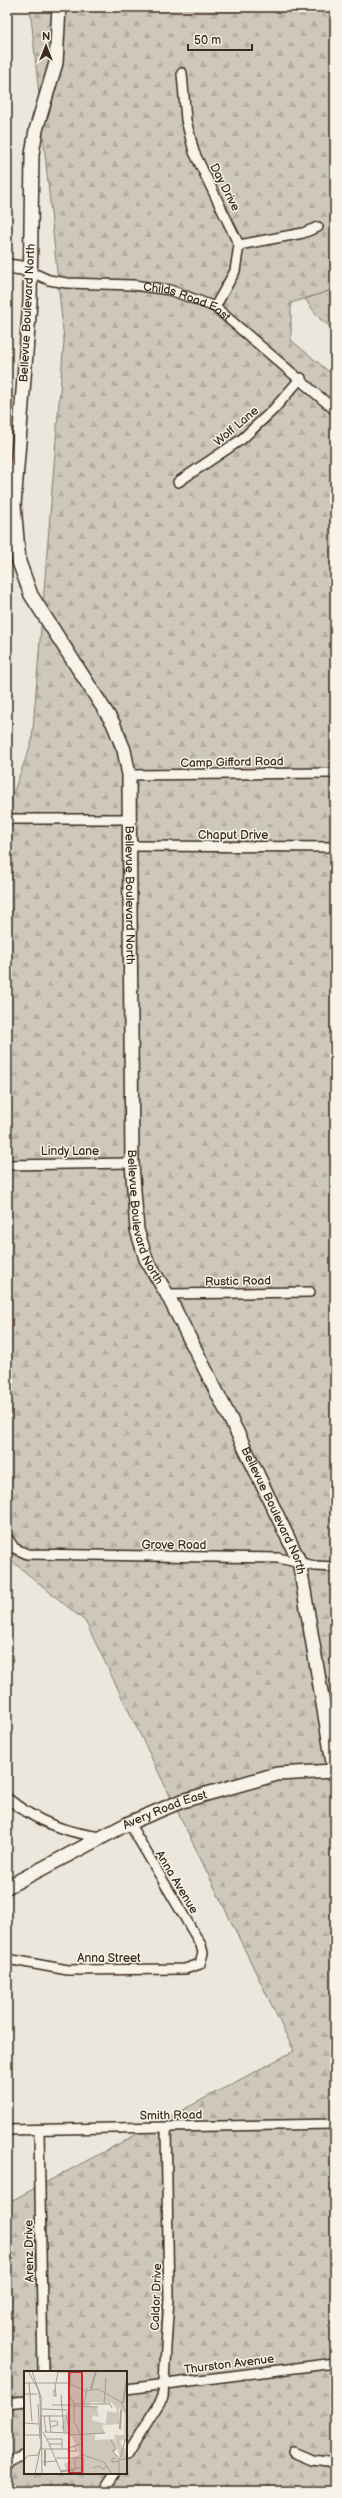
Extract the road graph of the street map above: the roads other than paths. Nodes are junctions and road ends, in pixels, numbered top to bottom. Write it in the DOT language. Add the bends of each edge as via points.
graph roads {
  1 [pos="59,7"];
  2 [pos="182,73"];
  3 [pos="318,227"];
  4 [pos="239,245"];
  5 [pos="7,266"];
  6 [pos="31,272"];
  7 [pos="215,307"];
  8 [pos="300,378"];
  9 [pos="335,410"];
  10 [pos="178,482"];
  11 [pos="335,773"];
  12 [pos="129,775"];
  13 [pos="7,819"];
  14 [pos="130,819"];
  15 [pos="131,846"];
  16 [pos="335,848"];
  17 [pos="132,1163"];
  18 [pos="7,1164"];
  19 [pos="310,1292"];
  20 [pos="167,1294"];
  21 [pos="7,1536"];
  22 [pos="299,1561"];
  23 [pos="335,1567"];
  24 [pos="335,1773"];
  25 [pos="7,1798"];
  26 [pos="129,1823"];
  27 [pos="101,1838"];
  28 [pos="7,1887"];
  29 [pos="203,1953"];
  30 [pos="7,1959"];
  31 [pos="335,2124"];
  32 [pos="166,2128"];
  33 [pos="7,2130"];
  34 [pos="39,2130"];
  35 [pos="335,2363"];
  36 [pos="43,2371"];
  37 [pos="164,2384"];
  38 [pos="127,2389"];
  39 [pos="24,2401"];
  40 [pos="7,2403"];
  41 [pos="129,2448"];
  42 [pos="292,2452"];
  43 [pos="24,2455"];
  44 [pos="335,2463"];
  45 [pos="7,2467"];
  46 [pos="114,2474"];
  47 [pos="103,2491"];
  1 -- 6 [label="main road, Bellevue Boulevard North" via="56,63 36,130 32,154"];
  2 -- 4 [label="street, Day Drive" via="191,145"];
  3 -- 4 [label="street" via="303,233"];
  4 -- 7 [label="street" via="235,271"];
  5 -- 6 [label="main road, Childs Road East"];
  6 -- 7 [label="street, Childs Road East" via="49,280 67,283 133,285 170,290"];
  6 -- 12 [label="main road, Bellevue Boulevard North" via="14,505 19,562 31,595 113,723 124,750"];
  7 -- 8 [label="street, Childs Road East"];
  8 -- 9 [label="street, Childs Road East"];
  8 -- 10 [label="street, Wolf Lane" via="273,410 242,439"];
  11 -- 12 [label="street, Camp Gifford Road"];
  12 -- 14 [label="main road, Bellevue Boulevard North"];
  13 -- 14 [label="street"];
  14 -- 15 [label="main road, Bellevue Boulevard North"];
  15 -- 16 [label="street, Chaput Drive"];
  15 -- 17 [label="main road, Bellevue Boulevard North"];
  17 -- 18 [label="street, Lindy Lane"];
  17 -- 20 [label="main road, Bellevue Boulevard North" via="137,1230 146,1259"];
  19 -- 20 [label="street, Rustic Road"];
  20 -- 22 [label="main road, Bellevue Boulevard North"];
  21 -- 22 [label="street, Grove Road" via="14,1548 27,1554 278,1558"];
  22 -- 23 [label="street, Grove Road" via="315,1566"];
  22 -- 24 [label="main road, Bellevue Boulevard North"];
  24 -- 26 [label="main road, Avery Road East" via="298,1772 257,1778 182,1801"];
  25 -- 27 [label="street" via="38,1819 70,1833"];
  26 -- 27 [label="main road, Avery Road East"];
  26 -- 29 [label="street, Anna Avenue" via="201,1945"];
  27 -- 28 [label="main road, Avery Road East"];
  29 -- 30 [label="street, Anna Street" via="200,1964 185,1970 68,1970"];
  31 -- 32 [label="street, Smith Road"];
  32 -- 34 [label="street, Smith Road"];
  32 -- 37 [label="street, Caldor Drive" via="170,2298"];
  33 -- 34 [label="street, Smith Road"];
  34 -- 36 [label="street, Arenz Drive"];
  35 -- 37 [label="street, Thurston Avenue"];
  37 -- 38 [label="street, Thurston Avenue"];
  37 -- 41 [label="street, Caldor Drive" via="163,2397 158,2408"];
  39 -- 40 [label="street"];
  42 -- 44 [label="street" via="312,2460"];
  43 -- 45 [label="street" via="11,2461"];
  46 -- 47 [label="street"];
}
